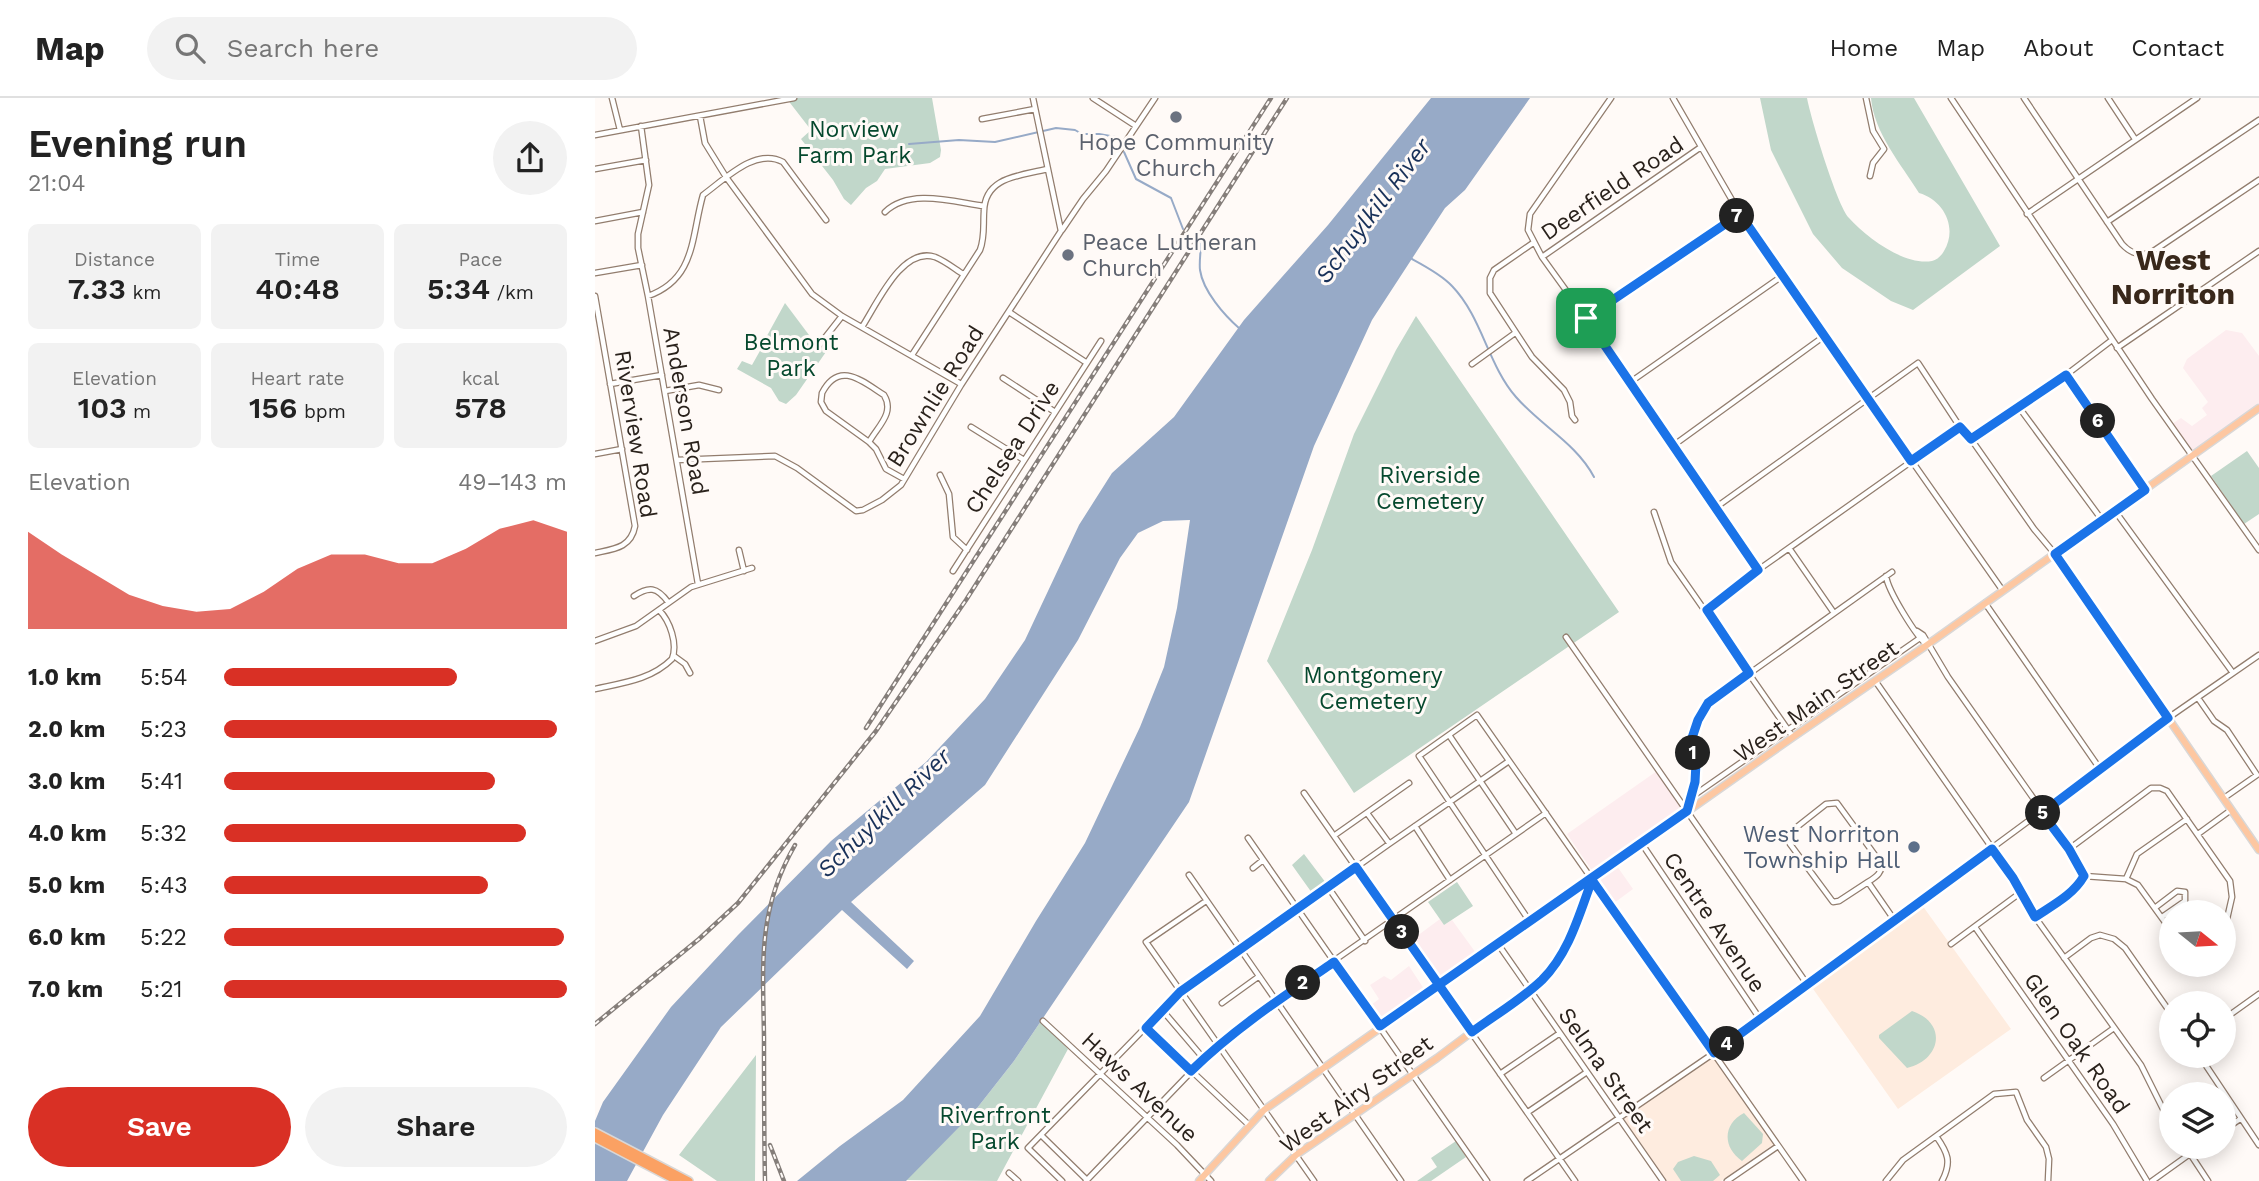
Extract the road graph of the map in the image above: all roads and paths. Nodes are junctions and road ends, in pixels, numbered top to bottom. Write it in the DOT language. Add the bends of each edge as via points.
graph roads {
  1 [pos="614,98"];
  2 [pos="794,98"];
  3 [pos="1033,98"];
  4 [pos="1093,98"];
  5 [pos="1155,98"];
  6 [pos="1611,98"];
  7 [pos="1673,98"];
  8 [pos="1866,98"];
  9 [pos="1951,98"];
  10 [pos="2024,98"];
  11 [pos="2108,98"];
  12 [pos="2197,98"];
  13 [pos="741,99"];
  14 [pos="742,108"];
  15 [pos="1035,110"];
  16 [pos="700,116"];
  17 [pos="982,120"];
  18 [pos="2259,120"];
  19 [pos="641,126"];
  20 [pos="1136,126"];
  21 [pos="621,130"];
  22 [pos="595,135"];
  23 [pos="2135,139"];
  24 [pos="1701,147"];
  25 [pos="646,160"];
  26 [pos="595,169"];
  27 [pos="1047,169"];
  28 [pos="1870,176"];
  29 [pos="726,177"];
  30 [pos="2078,179"];
  31 [pos="2259,180"];
  32 [pos="984,206"];
  33 [pos="643,212"];
  34 [pos="885,212"];
  35 [pos="1740,214"];
  36 [pos="2028,214"];
  37 [pos="595,220"];
  38 [pos="826,220"];
  39 [pos="2108,222"];
  40 [pos="1061,231"];
  41 [pos="1533,243"];
  42 [pos="2259,251"];
  43 [pos="1542,257"];
  44 [pos="642,265"];
  45 [pos="595,273"];
  46 [pos="964,274"];
  47 [pos="1782,276"];
  48 [pos="595,296"];
  49 [pos="648,296"];
  50 [pos="1009,312"];
  51 [pos="842,316"];
  52 [pos="1586,318"];
  53 [pos="862,327"];
  54 [pos="1515,333"];
  55 [pos="1823,337"];
  56 [pos="2112,340"];
  57 [pos="1101,341"];
  58 [pos="820,344"];
  59 [pos="2117,348"];
  60 [pos="912,355"];
  61 [pos="1087,363"];
  62 [pos="1472,363"];
  63 [pos="662,375"];
  64 [pos="2066,375"];
  65 [pos="1003,378"];
  66 [pos="1629,383"];
  67 [pos="610,384"];
  68 [pos="961,384"];
  69 [pos="719,390"];
  70 [pos="665,391"];
  71 [pos="1867,398"];
  72 [pos="2018,406"];
  73 [pos="2259,408"];
  74 [pos="1055,412"];
  75 [pos="1575,420"];
  76 [pos="971,427"];
  77 [pos="1960,427"];
  78 [pos="1971,439"];
  79 [pos="869,442"];
  80 [pos="1674,445"];
  81 [pos="622,449"];
  82 [pos="595,454"];
  83 [pos="2192,456"];
  84 [pos="677,460"];
  85 [pos="1024,460"];
  86 [pos="1911,461"];
  87 [pos="940,475"];
  88 [pos="904,479"];
  89 [pos="2145,490"];
  90 [pos="1715,508"];
  91 [pos="2115,511"];
  92 [pos="1654,512"];
  93 [pos="2102,520"];
  94 [pos="1789,548"];
  95 [pos="739,550"];
  96 [pos="967,550"];
  97 [pos="2259,550"];
  98 [pos="595,553"];
  99 [pos="2055,554"];
  100 [pos="752,568"];
  101 [pos="744,570"];
  102 [pos="1758,570"];
  103 [pos="953,571"];
  104 [pos="1892,572"];
  105 [pos="1886,576"];
  106 [pos="1877,583"];
  107 [pos="698,584"];
  108 [pos="1889,588"];
  109 [pos="2003,590"];
  110 [pos="634,596"];
  111 [pos="669,602"];
  112 [pos="1985,603"];
  113 [pos="659,610"];
  114 [pos="1707,610"];
  115 [pos="1834,613"];
  116 [pos="1917,631"];
  117 [pos="1566,637"];
  118 [pos="1920,638"];
  119 [pos="595,641"];
  120 [pos="1927,645"];
  121 [pos="2259,655"];
  122 [pos="674,656"];
  123 [pos="690,673"];
  124 [pos="1749,673"];
  125 [pos="2233,673"];
  126 [pos="1876,682"];
  127 [pos="595,689"];
  128 [pos="2199,698"];
  129 [pos="2168,718"];
  130 [pos="1787,729"];
  131 [pos="1449,735"];
  132 [pos="1793,737"];
  133 [pos="1510,761"];
  134 [pos="2101,769"];
  135 [pos="1480,780"];
  136 [pos="1409,783"];
  137 [pos="1304,793"];
  138 [pos="1692,796"];
  139 [pos="2224,798"];
  140 [pos="1451,802"];
  141 [pos="2232,809"];
  142 [pos="1687,811"];
  143 [pos="1367,813"];
  144 [pos="1546,813"];
  145 [pos="2042,813"];
  146 [pos="2187,819"];
  147 [pos="1415,826"];
  148 [pos="1516,834"];
  149 [pos="2198,834"];
  150 [pos="1335,835"];
  151 [pos="1248,838"];
  152 [pos="1389,844"];
  153 [pos="1642,844"];
  154 [pos="1992,849"];
  155 [pos="2069,849"];
  156 [pos="2259,850"];
  157 [pos="1486,855"];
  158 [pos="1263,860"];
  159 [pos="1356,867"];
  160 [pos="1253,868"];
  161 [pos="1189,876"];
  162 [pos="2084,876"];
  163 [pos="2126,879"];
  164 [pos="1450,880"];
  165 [pos="1592,880"];
  166 [pos="1868,883"];
  167 [pos="1328,887"];
  168 [pos="2021,892"];
  169 [pos="2166,900"];
  170 [pos="2185,900"];
  171 [pos="2231,900"];
  172 [pos="1206,901"];
  173 [pos="2159,906"];
  174 [pos="2156,908"];
  175 [pos="1297,909"];
  176 [pos="2159,912"];
  177 [pos="2035,917"];
  178 [pos="1394,920"];
  179 [pos="1895,921"];
  180 [pos="1530,922"];
  181 [pos="1975,927"];
  182 [pos="1365,941"];
  183 [pos="1498,944"];
  184 [pos="1951,944"];
  185 [pos="1240,950"];
  186 [pos="2064,958"];
  187 [pos="1334,962"];
  188 [pos="1258,977"];
  189 [pos="1807,984"];
  190 [pos="1440,985"];
  191 [pos="1530,991"];
  192 [pos="1180,992"];
  193 [pos="2259,994"];
  194 [pos="2159,996"];
  195 [pos="1276,1001"];
  196 [pos="1222,1003"];
  197 [pos="2236,1010"];
  198 [pos="1163,1011"];
  199 [pos="1760,1019"];
  200 [pos="1043,1021"];
  201 [pos="1380,1026"];
  202 [pos="1146,1028"];
  203 [pos="2114,1028"];
  204 [pos="1472,1032"];
  205 [pos="1560,1033"];
  206 [pos="1217,1045"];
  207 [pos="1714,1053"];
  208 [pos="1204,1059"];
  209 [pos="2069,1060"];
  210 [pos="1322,1068"];
  211 [pos="2207,1068"];
  212 [pos="1191,1071"];
  213 [pos="1587,1072"];
  214 [pos="1413,1073"];
  215 [pos="1102,1074"];
  216 [pos="1500,1074"];
  217 [pos="2044,1078"];
  218 [pos="2159,1101"];
  219 [pos="1264,1110"];
  220 [pos="1528,1112"];
  221 [pos="1355,1115"];
  222 [pos="1147,1117"];
  223 [pos="1619,1119"];
  224 [pos="2240,1119"];
  225 [pos="2236,1122"];
  226 [pos="1250,1126"];
  227 [pos="595,1132"];
  228 [pos="1042,1136"];
  229 [pos="1936,1136"];
  230 [pos="595,1138"];
  231 [pos="2259,1145"];
  232 [pos="1778,1146"];
  233 [pos="1296,1154"];
  234 [pos="1560,1159"];
  235 [pos="2183,1159"];
  236 [pos="2193,1159"];
  237 [pos="1009,1172"];
  238 [pos="1206,1174"];
  239 [pos="1943,1179"];
  240 [pos="677,1181"];
  241 [pos="689,1181"];
  242 [pos="1018,1181"];
  243 [pos="1062,1181"];
  244 [pos="1087,1181"];
  245 [pos="1199,1181"];
  246 [pos="1211,1181"];
  247 [pos="1269,1181"];
  248 [pos="1314,1181"];
  249 [pos="1401,1181"];
  250 [pos="1487,1181"];
  251 [pos="1527,1181"];
  252 [pos="1575,1181"];
  253 [pos="1663,1181"];
  254 [pos="1727,1181"];
  255 [pos="1803,1181"];
  256 [pos="1886,1181"];
  257 [pos="1951,1181"];
  258 [pos="2048,1181"];
  259 [pos="2150,1181"];
  260 [pos="2208,1181"];
  1 -- 21 [label="street"];
  2 -- 14 [label="street"];
  3 -- 15 [label="street"];
  4 -- 20 [label="street"];
  5 -- 20 [label="street, Brownlie Road"];
  6 -- 41 [label="street" via="1530,214 1528,230"];
  7 -- 24 [label="street"];
  8 -- 28 [label="street" via="1873,131 1884,149"];
  9 -- 36 [label="street"];
  10 -- 30 [label="street"];
  11 -- 23 [label="street"];
  12 -- 23 [label="street"];
  13 -- 14 [label="street"];
  14 -- 16 [label="street"];
  15 -- 17 [label="street"];
  15 -- 27 [label="street"];
  16 -- 19 [label="street"];
  16 -- 29 [label="street" via="705,143"];
  18 -- 39 [label="street"];
  19 -- 21 [label="street"];
  19 -- 25 [label="street, Anderson Road"];
  20 -- 40 [label="street, Brownlie Road"];
  21 -- 22 [label="street"];
  23 -- 30 [label="street"];
  24 -- 35 [label="street"];
  24 -- 43 [label="street, Deerfield Road"];
  25 -- 26 [label="street"];
  25 -- 33 [label="street, Anderson Road" via="649,186"];
  27 -- 32 [label="street" via="1004,179 990,192"];
  27 -- 40 [label="street"];
  29 -- 38 [label="street" via="757,158 774,157 783,162"];
  29 -- 49 [label="street" via="702,195 685,270 673,284"];
  29 -- 51 [label="street" via="811,294"];
  30 -- 36 [label="street"];
  30 -- 39 [label="street"];
  31 -- 39 [label="street" via="2152,252 2130,251"];
  32 -- 34 [label="street" via="925,199 892,206"];
  32 -- 46 [label="street" via="983,242"];
  33 -- 37 [label="street"];
  33 -- 44 [label="street, Anderson Road" via="638,234"];
  35 -- 47 [label="street"];
  35 -- 52 [label="street"];
  36 -- 56 [label="street"];
  40 -- 50 [label="street, Brownlie Road"];
  41 -- 43 [label="street"];
  41 -- 54 [label="street" via="1497,267 1489,282 1491,297"];
  42 -- 59 [label="street"];
  43 -- 52 [label="street"];
  44 -- 45 [label="street"];
  44 -- 49 [label="street, Anderson Road"];
  46 -- 53 [label="street" via="935,257 912,258"];
  46 -- 60 [label="street"];
  47 -- 55 [label="street"];
  47 -- 66 [label="street"];
  48 -- 67 [label="street, Riverview Road"];
  49 -- 63 [label="street, Anderson Road"];
  50 -- 61 [label="street"];
  50 -- 68 [label="street, Brownlie Road"];
  51 -- 53 [label="street"];
  51 -- 58 [label="street"];
  52 -- 66 [label="street"];
  53 -- 60 [label="street"];
  54 -- 62 [label="street"];
  54 -- 75 [label="street" via="1539,367 1564,390"];
  55 -- 71 [label="street"];
  55 -- 80 [label="street"];
  56 -- 59 [label="street"];
  56 -- 64 [label="street"];
  57 -- 61 [label="street, Chelsea Drive"];
  59 -- 83 [label="street"];
  60 -- 68 [label="street"];
  61 -- 74 [label="street, Chelsea Drive"];
  63 -- 67 [label="street"];
  63 -- 70 [label="street, Anderson Road"];
  64 -- 72 [label="street"];
  64 -- 89 [label="street"];
  65 -- 74 [label="street"];
  66 -- 80 [label="street"];
  67 -- 81 [label="street, Riverview Road"];
  68 -- 88 [label="street, Brownlie Road"];
  69 -- 70 [label="street" via="699,385"];
  70 -- 84 [label="street, Anderson Road"];
  71 -- 77 [label="street" via="1918,363"];
  71 -- 86 [label="street"];
  71 -- 90 [label="street"];
  72 -- 78 [label="street"];
  72 -- 93 [label="street"];
  73 -- 83 [label="main road, West Main Street"];
  74 -- 85 [label="street, Chelsea Drive"];
  76 -- 85 [label="street"];
  77 -- 78 [label="street"];
  77 -- 86 [label="street"];
  78 -- 99 [label="street"];
  79 -- 79 [label="street" via="888,412 887,399 853,376 835,377 823,391 823,407"];
  79 -- 88 [label="street" via="886,469"];
  80 -- 90 [label="street"];
  81 -- 82 [label="street"];
  81 -- 98 [label="street, Riverview Road" via="634,532 623,546"];
  83 -- 89 [label="main road, West Main Street"];
  83 -- 97 [label="street"];
  84 -- 88 [label="street, Brownlie Road" via="775,456 856,511 888,496"];
  84 -- 107 [label="street, Anderson Road"];
  85 -- 96 [label="street, Chelsea Drive"];
  86 -- 94 [label="street"];
  86 -- 109 [label="street"];
  87 -- 96 [label="street" via="949,494 953,537"];
  89 -- 91 [label="main road, West Main Street"];
  90 -- 102 [label="street"];
  91 -- 93 [label="main road, West Main Street"];
  91 -- 125 [label="street"];
  92 -- 114 [label="street" via="1671,562"];
  93 -- 99 [label="main road, West Main Street"];
  94 -- 102 [label="street"];
  94 -- 115 [label="street"];
  95 -- 101 [label="street"];
  96 -- 103 [label="street, Chelsea Drive"];
  99 -- 109 [label="main road, West Main Street"];
  99 -- 129 [label="main road"];
  100 -- 101 [label="street"];
  101 -- 107 [label="street"];
  102 -- 114 [label="street"];
  104 -- 105 [label="street"];
  105 -- 106 [label="street"];
  105 -- 108 [label="street"];
  106 -- 108 [label="street"];
  106 -- 115 [label="street"];
  107 -- 111 [label="street"];
  108 -- 116 [label="street"];
  109 -- 112 [label="main road, West Main Street"];
  110 -- 111 [label="street" via="650,588"];
  111 -- 113 [label="street"];
  112 -- 120 [label="main road, West Main Street"];
  112 -- 134 [label="street"];
  113 -- 119 [label="street" via="635,627"];
  113 -- 122 [label="street" via="667,622"];
  114 -- 124 [label="street"];
  115 -- 124 [label="street"];
  116 -- 118 [label="street"];
  116 -- 120 [label="street"];
  117 -- 142 [label="street"];
  118 -- 120 [label="street"];
  118 -- 130 [label="street"];
  120 -- 126 [label="main road, West Main Street"];
  120 -- 145 [label="street"];
  121 -- 125 [label="street"];
  122 -- 123 [label="street"];
  122 -- 127 [label="street" via="650,675"];
  124 -- 130 [label="street"];
  124 -- 138 [label="street" via="1708,703 1698,720 1692,738 1696,772"];
  125 -- 128 [label="street"];
  126 -- 132 [label="main road, West Main Street"];
  126 -- 154 [label="street"];
  128 -- 129 [label="street"];
  128 -- 139 [label="street" via="2257,775"];
  129 -- 134 [label="street"];
  129 -- 139 [label="main road"];
  130 -- 132 [label="street"];
  130 -- 138 [label="street"];
  131 -- 133 [label="street" via="1476,715"];
  131 -- 135 [label="street"];
  131 -- 140 [label="street" via="1419,756"];
  132 -- 142 [label="main road, West Main Street"];
  133 -- 135 [label="street"];
  133 -- 144 [label="street"];
  134 -- 145 [label="street"];
  135 -- 140 [label="street"];
  135 -- 148 [label="street"];
  136 -- 143 [label="street"];
  137 -- 150 [label="street"];
  138 -- 142 [label="street"];
  139 -- 141 [label="main road"];
  140 -- 147 [label="street"];
  140 -- 157 [label="street"];
  141 -- 149 [label="street"];
  141 -- 156 [label="main road"];
  142 -- 153 [label="main road, West Main Street"];
  142 -- 189 [label="street"];
  143 -- 150 [label="street"];
  143 -- 152 [label="street"];
  144 -- 148 [label="street"];
  144 -- 165 [label="street"];
  145 -- 154 [label="street"];
  145 -- 155 [label="street"];
  146 -- 149 [label="street"];
  146 -- 155 [label="street" via="2167,791 2151,788"];
  146 -- 163 [label="street" via="2137,854"];
  147 -- 152 [label="street"];
  147 -- 164 [label="street"];
  148 -- 157 [label="street"];
  149 -- 171 [label="street" via="2231,881"];
  150 -- 159 [label="street"];
  151 -- 158 [label="street"];
  152 -- 159 [label="street"];
  153 -- 165 [label="main road, West Main Street"];
  153 -- 199 [label="street, Centre Avenue"];
  154 -- 168 [label="street"];
  154 -- 179 [label="street"];
  155 -- 162 [label="street"];
  157 -- 164 [label="street"];
  157 -- 180 [label="street"];
  158 -- 160 [label="street"];
  158 -- 175 [label="street"];
  159 -- 167 [label="street"];
  159 -- 178 [label="street"];
  161 -- 172 [label="street"];
  162 -- 163 [label="street"];
  162 -- 177 [label="street" via="2065,897"];
  163 -- 174 [label="street" via="2138,885"];
  164 -- 178 [label="street"];
  165 -- 180 [label="main road, West Main Street"];
  165 -- 191 [label="main road, West Airy Street" via="1561,955"];
  165 -- 207 [label="street"];
  166 -- 166 [label="street" via="1879,873 1880,862 1837,803 1826,804 1788,834 1788,841 1833,902"];
  166 -- 179 [label="street"];
  167 -- 175 [label="street"];
  167 -- 182 [label="street"];
  168 -- 177 [label="street"];
  168 -- 181 [label="street"];
  169 -- 170 [label="street" via="2177,891 2185,892"];
  172 -- 185 [label="street"];
  172 -- 192 [label="street" via="1146,942"];
  173 -- 174 [label="street"];
  174 -- 176 [label="street"];
  175 -- 185 [label="street"];
  175 -- 187 [label="street"];
  177 -- 186 [label="street"];
  178 -- 182 [label="street"];
  178 -- 190 [label="street"];
  179 -- 189 [label="street"];
  180 -- 183 [label="main road, West Main Street"];
  181 -- 184 [label="street"];
  181 -- 209 [label="street, Glen Oak Road"];
  182 -- 187 [label="street"];
  183 -- 190 [label="main road, West Main Street"];
  183 -- 191 [label="street, Selma Street"];
  185 -- 188 [label="street"];
  185 -- 192 [label="street"];
  186 -- 194 [label="street" via="2091,938 2114,939"];
  186 -- 203 [label="street"];
  187 -- 195 [label="street"];
  187 -- 201 [label="street"];
  188 -- 195 [label="street"];
  188 -- 196 [label="street"];
  189 -- 199 [label="street"];
  190 -- 201 [label="main road, West Main Street"];
  190 -- 204 [label="street"];
  191 -- 204 [label="main road, West Airy Street"];
  191 -- 205 [label="street, Selma Street"];
  192 -- 198 [label="street"];
  192 -- 206 [label="street"];
  193 -- 197 [label="street"];
  195 -- 206 [label="street"];
  195 -- 210 [label="street"];
  198 -- 202 [label="street"];
  198 -- 208 [label="street"];
  199 -- 207 [label="street"];
  200 -- 215 [label="street, Haws Avenue"];
  201 -- 210 [label="main road, West Main Street"];
  201 -- 214 [label="street"];
  202 -- 212 [label="street"];
  202 -- 215 [label="street"];
  203 -- 209 [label="street"];
  203 -- 218 [label="street" via="2141,1065"];
  204 -- 214 [label="main road, West Airy Street"];
  204 -- 216 [label="street"];
  205 -- 213 [label="street, Selma Street"];
  205 -- 216 [label="street"];
  206 -- 208 [label="street"];
  206 -- 219 [label="street"];
  207 -- 223 [label="street"];
  207 -- 232 [label="street"];
  208 -- 212 [label="street"];
  209 -- 217 [label="street"];
  209 -- 259 [label="street, Glen Oak Road"];
  210 -- 219 [label="main road, West Main Street"];
  210 -- 221 [label="street"];
  211 -- 224 [label="street"];
  212 -- 222 [label="street"];
  212 -- 226 [label="street"];
  213 -- 220 [label="street"];
  213 -- 223 [label="street, Selma Street"];
  214 -- 221 [label="main road, West Airy Street"];
  214 -- 250 [label="street"];
  215 -- 222 [label="street, Haws Avenue"];
  215 -- 228 [label="street"];
  216 -- 220 [label="street"];
  219 -- 226 [label="main road, West Main Street"];
  219 -- 233 [label="street"];
  220 -- 234 [label="street"];
  221 -- 233 [label="main road, West Airy Street"];
  221 -- 249 [label="street"];
  222 -- 238 [label="street, Haws Avenue"];
  222 -- 244 [label="street"];
  223 -- 234 [label="street"];
  223 -- 253 [label="street, Selma Street"];
  224 -- 225 [label="street"];
  224 -- 231 [label="street"];
  226 -- 238 [label="main road, West Main Street"];
  227 -- 241 [label="highway"];
  228 -- 243 [label="street" via="1028,1149"];
  228 -- 244 [label="street"];
  229 -- 239 [label="street" via="1949,1154"];
  229 -- 256 [label="street" via="1903,1160"];
  229 -- 258 [label="street" via="1994,1094 2016,1092 2046,1147"];
  230 -- 240 [label="highway"];
  232 -- 254 [label="street"];
  232 -- 255 [label="street"];
  233 -- 247 [label="main road, West Airy Street"];
  233 -- 248 [label="street"];
  234 -- 251 [label="street"];
  234 -- 252 [label="street"];
  235 -- 259 [label="street"];
  236 -- 260 [label="street"];
  237 -- 242 [label="street"];
  238 -- 245 [label="main road, West Main Street"];
  238 -- 246 [label="street, Haws Avenue"];
  239 -- 257 [label="street"];
}
